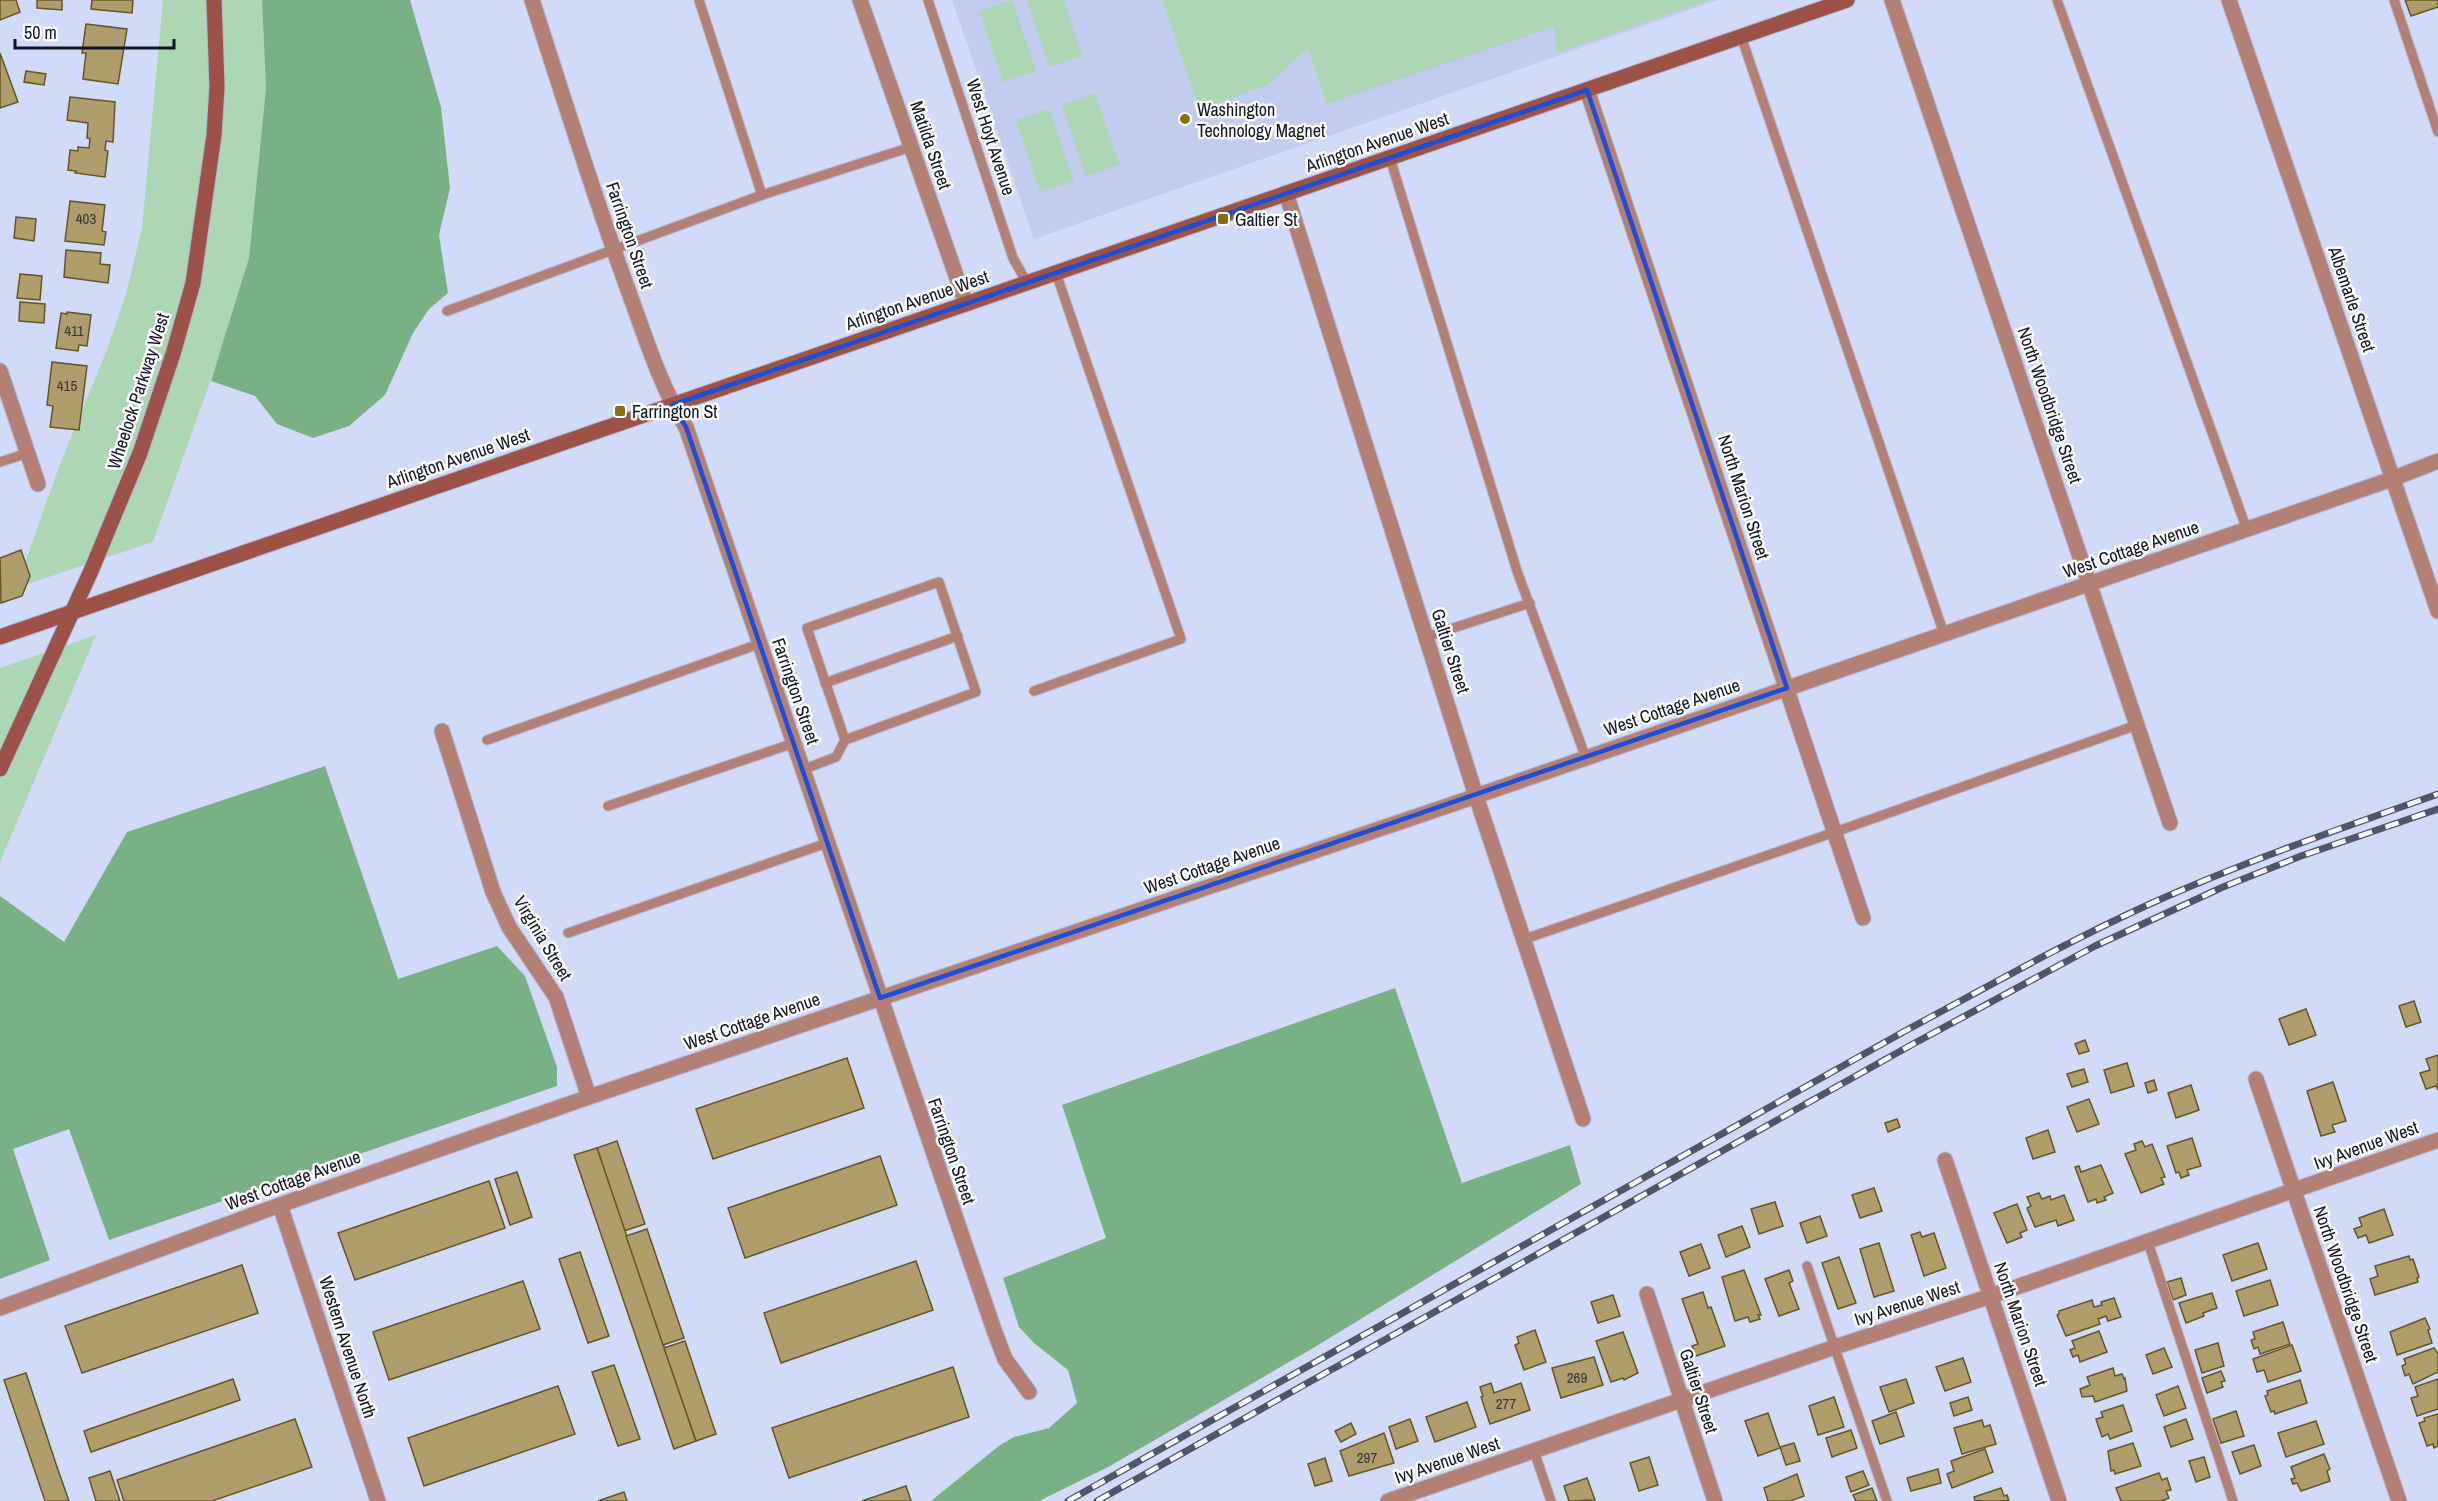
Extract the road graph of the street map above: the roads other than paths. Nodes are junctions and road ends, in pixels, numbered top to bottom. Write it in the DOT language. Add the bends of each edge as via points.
graph roads {
  1 [pos="214,0"];
  2 [pos="532,0"];
  3 [pos="699,0"];
  4 [pos="860,0"];
  5 [pos="928,0"];
  6 [pos="1847,0"];
  7 [pos="1892,0"];
  8 [pos="2057,0"];
  9 [pos="2229,0"];
  10 [pos="2394,0"];
  11 [pos="1741,36"];
  12 [pos="1587,90"];
  13 [pos="2438,132"];
  14 [pos="911,147"];
  15 [pos="1390,158"];
  16 [pos="1286,193"];
  17 [pos="762,195"];
  18 [pos="614,251"];
  19 [pos="1056,273"];
  20 [pos="1027,283"];
  21 [pos="966,304"];
  22 [pos="447,311"];
  23 [pos="0,370"];
  24 [pos="672,405"];
  25 [pos="28,453"];
  26 [pos="0,462"];
  27 [pos="2438,462"];
  28 [pos="2392,479"];
  29 [pos="38,484"];
  30 [pos="2247,530"];
  31 [pos="2090,584"];
  32 [pos="1530,603"];
  33 [pos="2438,611"];
  34 [pos="72,612"];
  35 [pos="1944,634"];
  36 [pos="958,636"];
  37 [pos="0,637"];
  38 [pos="1426,637"];
  39 [pos="759,644"];
  40 [pos="825,683"];
  41 [pos="1787,688"];
  42 [pos="1034,691"];
  43 [pos="2137,724"];
  44 [pos="442,731"];
  45 [pos="487,740"];
  46 [pos="845,740"];
  47 [pos="794,743"];
  48 [pos="1586,758"];
  49 [pos="0,769"];
  50 [pos="802,770"];
  51 [pos="1476,796"];
  52 [pos="608,806"];
  53 [pos="2170,823"];
  54 [pos="1835,832"];
  55 [pos="827,843"];
  56 [pos="1863,918"];
  57 [pos="568,933"];
  58 [pos="1525,939"];
  59 [pos="880,998"];
  60 [pos="2256,1079"];
  61 [pos="589,1097"];
  62 [pos="1583,1119"];
  63 [pos="2438,1140"];
  64 [pos="1945,1160"];
  65 [pos="2295,1191"];
  66 [pos="280,1205"];
  67 [pos="2148,1242"];
  68 [pos="1807,1266"];
  69 [pos="1647,1294"];
  70 [pos="1991,1296"];
  71 [pos="0,1308"];
  72 [pos="1835,1347"];
  73 [pos="1029,1392"];
  74 [pos="1681,1401"];
  75 [pos="1534,1451"];
  76 [pos="378,1501"];
  77 [pos="1388,1501"];
  78 [pos="1551,1501"];
  79 [pos="1715,1501"];
  80 [pos="1887,1501"];
  81 [pos="2059,1501"];
  82 [pos="2233,1501"];
  83 [pos="2399,1501"];
  1 -- 34 [label="street, Wheelock Parkway West" via="214,135 193,283 151,423"];
  2 -- 18 [label="street, Farrington Street"];
  3 -- 17 [label="lane"];
  4 -- 14 [label="street, Matilda Street"];
  5 -- 20 [label="lane, West Hoyt Avenue" via="1013,258"];
  6 -- 11 [label="street, Arlington Avenue West"];
  7 -- 31 [label="street, North Woodbridge Street"];
  8 -- 30 [label="lane"];
  9 -- 28 [label="street, Albemarle Street"];
  10 -- 13 [label="lane"];
  11 -- 12 [label="street, Arlington Avenue West"];
  11 -- 35 [label="lane"];
  12 -- 15 [label="street, Arlington Avenue West"];
  12 -- 41 [label="street, North Marion Street"];
  14 -- 17 [label="lane"];
  14 -- 21 [label="street, Matilda Street"];
  15 -- 16 [label="street, Arlington Avenue West"];
  15 -- 32 [label="lane"];
  16 -- 19 [label="street, Arlington Avenue West"];
  16 -- 38 [label="street, Galtier Street"];
  17 -- 18 [label="lane"];
  18 -- 22 [label="lane"];
  18 -- 24 [label="street, Farrington Street"];
  19 -- 20 [label="street, Arlington Avenue West"];
  19 -- 42 [label="lane" via="1181,639"];
  20 -- 21 [label="street, Arlington Avenue West"];
  21 -- 24 [label="street, Arlington Avenue West"];
  23 -- 25 [label="street"];
  24 -- 34 [label="street, Arlington Avenue West"];
  24 -- 39 [label="street, Farrington Street" via="686,427"];
  25 -- 26 [label="lane"];
  25 -- 29 [label="street"];
  27 -- 28 [label="street, West Cottage Avenue"];
  28 -- 30 [label="street, West Cottage Avenue"];
  28 -- 33 [label="street, Albemarle Street"];
  30 -- 31 [label="street, West Cottage Avenue"];
  31 -- 35 [label="street, West Cottage Avenue"];
  31 -- 43 [label="street, North Woodbridge Street"];
  32 -- 38 [label="lane"];
  32 -- 48 [label="lane"];
  34 -- 37 [label="street, Arlington Avenue West"];
  34 -- 49 [label="street, Wheelock Parkway West"];
  35 -- 41 [label="street, West Cottage Avenue"];
  36 -- 40 [label="lane"];
  36 -- 40 [label="lane" via="939,582 807,628"];
  36 -- 46 [label="lane" via="976,692"];
  38 -- 51 [label="street, Galtier Street"];
  39 -- 45 [label="lane"];
  39 -- 47 [label="street, Farrington Street"];
  40 -- 46 [label="lane"];
  41 -- 48 [label="street, West Cottage Avenue"];
  41 -- 54 [label="street, North Marion Street"];
  43 -- 53 [label="street, North Woodbridge Street"];
  43 -- 54 [label="lane"];
  44 -- 61 [label="street, Virginia Street" via="493,892 509,927 556,997"];
  46 -- 50 [label="lane" via="836,757"];
  47 -- 50 [label="street, Farrington Street"];
  47 -- 52 [label="lane"];
  48 -- 51 [label="street, West Cottage Avenue"];
  50 -- 55 [label="street, Farrington Street"];
  51 -- 58 [label="street, Galtier Street"];
  51 -- 59 [label="street, West Cottage Avenue"];
  54 -- 56 [label="street, North Marion Street"];
  54 -- 58 [label="lane"];
  55 -- 57 [label="lane"];
  55 -- 59 [label="street, Farrington Street"];
  58 -- 62 [label="street, Galtier Street"];
  59 -- 61 [label="street, West Cottage Avenue"];
  59 -- 73 [label="street, Farrington Street" via="1005,1359"];
  60 -- 65 [label="street, North Woodbridge Street"];
  61 -- 66 [label="street, West Cottage Avenue"];
  63 -- 65 [label="street, Ivy Avenue West"];
  64 -- 70 [label="street, North Marion Street"];
  65 -- 67 [label="street, Ivy Avenue West"];
  65 -- 83 [label="street, North Woodbridge Street"];
  66 -- 71 [label="street, West Cottage Avenue"];
  66 -- 76 [label="street, Western Avenue North"];
  67 -- 70 [label="street, Ivy Avenue West"];
  67 -- 82 [label="lane"];
  68 -- 72 [label="lane"];
  69 -- 74 [label="street, Galtier Street"];
  70 -- 72 [label="street, Ivy Avenue West"];
  70 -- 81 [label="street, North Marion Street"];
  72 -- 74 [label="street, Ivy Avenue West"];
  72 -- 80 [label="lane"];
  74 -- 75 [label="street, Ivy Avenue West"];
  74 -- 79 [label="street, Galtier Street"];
  75 -- 77 [label="street, Ivy Avenue West"];
  75 -- 78 [label="lane"];
}
